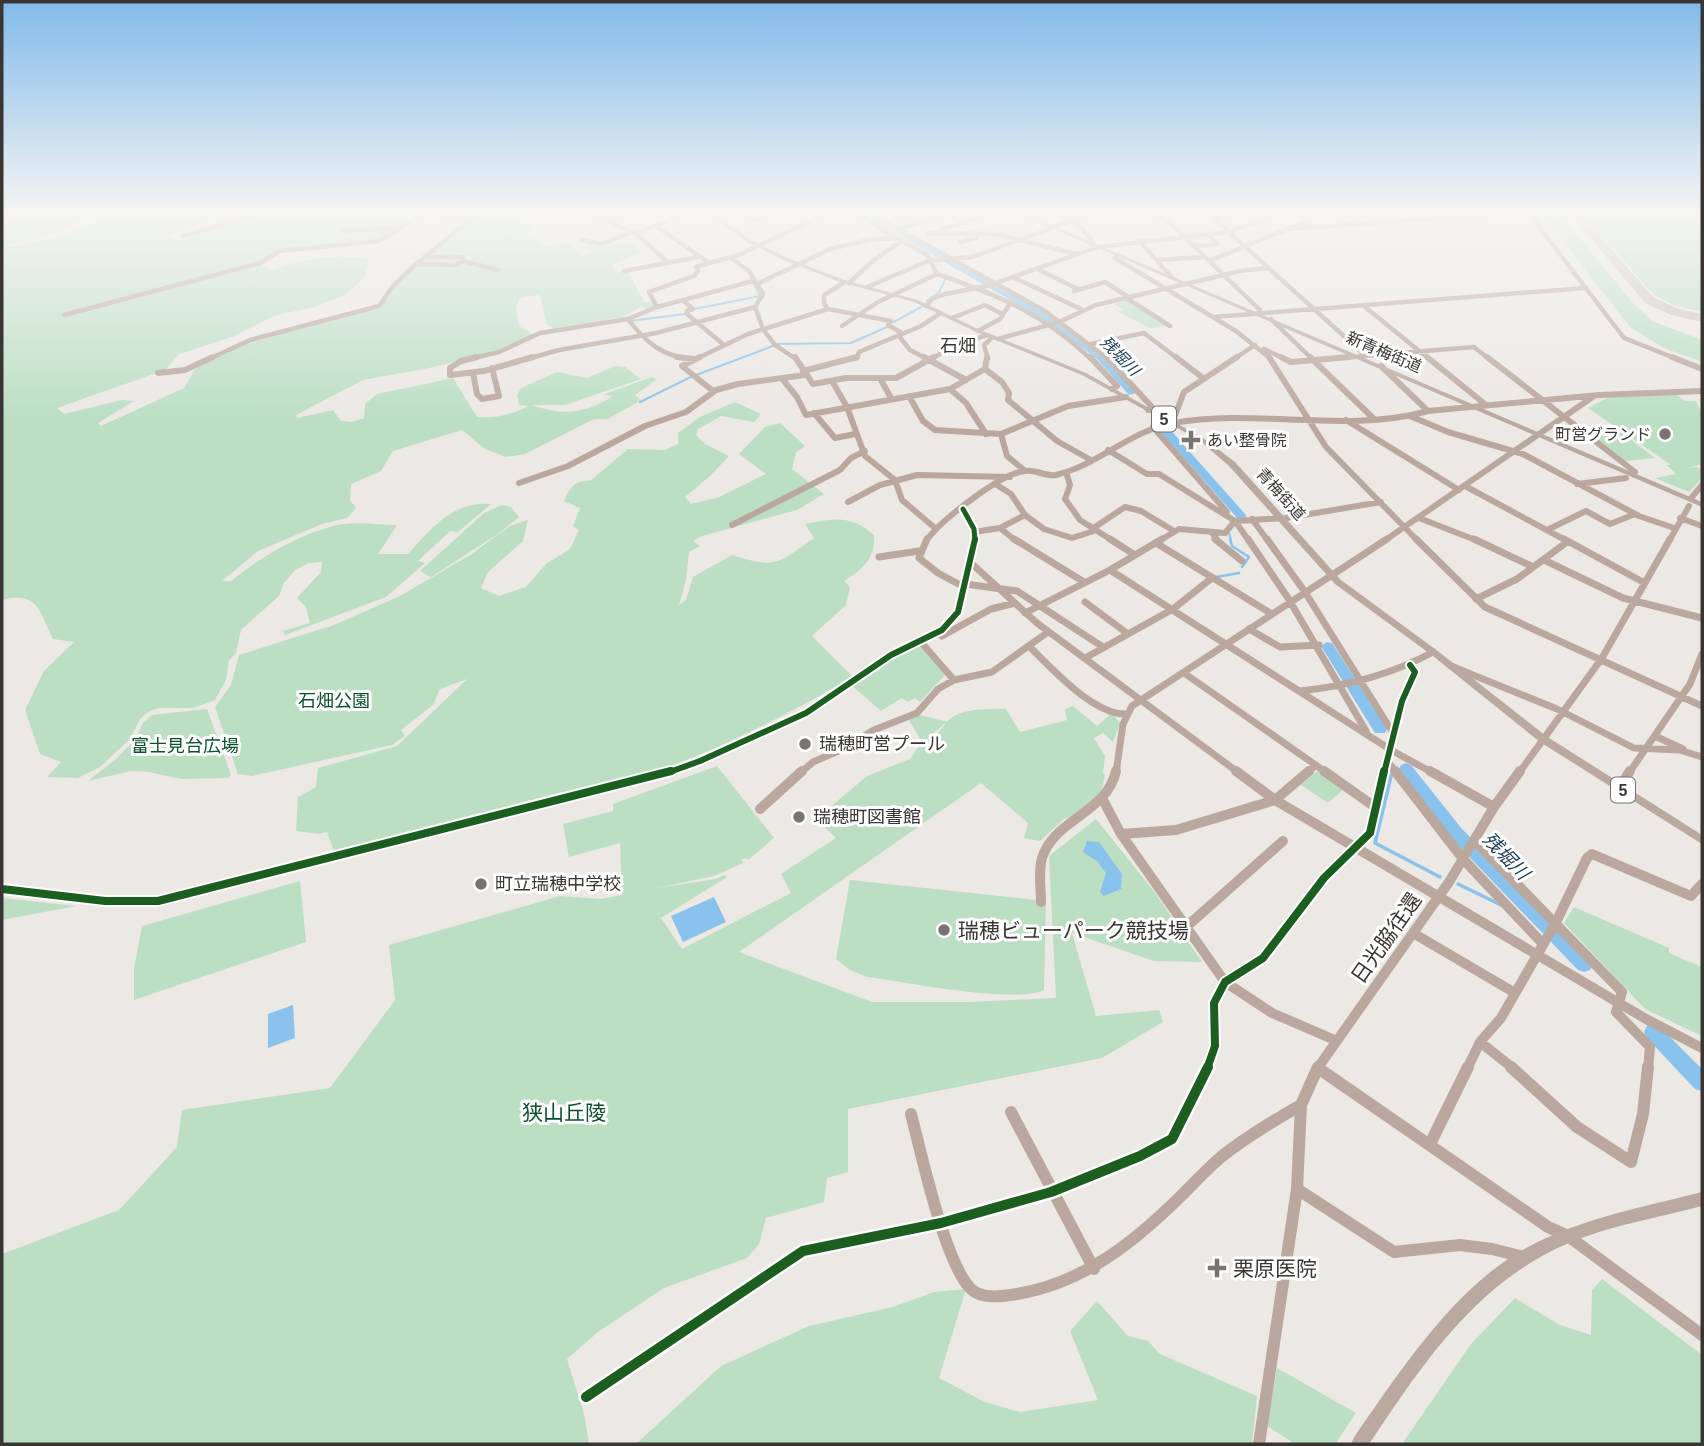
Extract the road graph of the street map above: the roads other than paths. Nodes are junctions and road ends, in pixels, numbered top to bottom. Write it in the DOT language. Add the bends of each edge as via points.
graph roads {
  1 [pos="187,282"];
  2 [pos="396,282"];
  3 [pos="676,282"];
  4 [pos="847,282"];
  5 [pos="849,282"];
  6 [pos="878,282"];
  7 [pos="920,282"];
  8 [pos="960,282"];
  9 [pos="987,282"];
  10 [pos="1000,282"];
  11 [pos="1025,282"];
  12 [pos="1062,282"];
  13 [pos="1103,282"];
  14 [pos="1106,282"];
  15 [pos="1156,282"];
  16 [pos="1184,282"];
  17 [pos="1194,282"];
  18 [pos="1231,282"];
  19 [pos="1285,282"];
  20 [pos="1581,282"];
  21 [pos="755,283"];
  22 [pos="1188,284"];
  23 [pos="991,285"];
  24 [pos="867,287"];
  25 [pos="1585,288"];
  26 [pos="977,289"];
  27 [pos="1168,290"];
  28 [pos="895,295"];
  29 [pos="1129,299"];
  30 [pos="684,301"];
  31 [pos="1011,302"];
  32 [pos="926,306"];
  33 [pos="1364,306"];
  34 [pos="657,307"];
  35 [pos="755,307"];
  36 [pos="828,309"];
  37 [pos="1315,309"];
  38 [pos="1083,310"];
  39 [pos="941,313"];
  40 [pos="862,314"];
  41 [pos="1002,314"];
  42 [pos="1259,314"];
  43 [pos="64,315"];
  44 [pos="1213,317"];
  45 [pos="952,318"];
  46 [pos="628,319"];
  47 [pos="1271,319"];
  48 [pos="1059,321"];
  49 [pos="697,323"];
  50 [pos="1050,325"];
  51 [pos="842,326"];
  52 [pos="1170,326"];
  53 [pos="763,329"];
  54 [pos="978,331"];
  55 [pos="901,334"];
  56 [pos="640,336"];
  57 [pos="993,337"];
  58 [pos="1091,344"];
  59 [pos="724,345"];
  60 [pos="1256,346"];
  61 [pos="1421,352"];
  62 [pos="1362,356"];
  63 [pos="696,359"];
  64 [pos="1313,360"];
  65 [pos="930,361"];
  66 [pos="829,365"];
  67 [pos="1381,366"];
  68 [pos="492,368"];
  69 [pos="985,369"];
  70 [pos="1702,369"];
  71 [pos="158,373"];
  72 [pos="473,373"];
  73 [pos="804,373"];
  74 [pos="846,378"];
  75 [pos="1203,378"];
  76 [pos="784,380"];
  77 [pos="881,380"];
  78 [pos="966,380"];
  79 [pos="832,381"];
  80 [pos="950,389"];
  81 [pos="1112,389"];
  82 [pos="713,391"];
  83 [pos="1702,391"];
  84 [pos="1594,396"];
  85 [pos="909,397"];
  86 [pos="1126,397"];
  87 [pos="891,398"];
  88 [pos="1542,400"];
  89 [pos="1486,405"];
  90 [pos="1474,406"];
  91 [pos="846,407"];
  92 [pos="1148,410"];
  93 [pos="1428,411"];
  94 [pos="814,414"];
  95 [pos="1410,416"];
  96 [pos="1565,417"];
  97 [pos="1373,418"];
  98 [pos="1345,420"];
  99 [pos="1033,421"];
  100 [pos="1171,422"];
  101 [pos="1308,422"];
  102 [pos="1153,427"];
  103 [pos="855,434"];
  104 [pos="986,434"];
  105 [pos="1001,434"];
  106 [pos="1541,436"];
  107 [pos="1108,450"];
  108 [pos="865,451"];
  109 [pos="1516,452"];
  110 [pos="1091,460"];
  111 [pos="1598,461"];
  112 [pos="1024,470"];
  113 [pos="1066,472"];
  114 [pos="1635,472"];
  115 [pos="1010,477"];
  116 [pos="1626,478"];
  117 [pos="895,480"];
  118 [pos="519,483"];
  119 [pos="1577,484"];
  120 [pos="997,485"];
  121 [pos="1702,485"];
  122 [pos="1462,488"];
  123 [pos="1692,497"];
  124 [pos="848,502"];
  125 [pos="1381,502"];
  126 [pos="1689,506"];
  127 [pos="1702,507"];
  128 [pos="963,509"];
  129 [pos="1635,514"];
  130 [pos="1024,515"];
  131 [pos="1419,517"];
  132 [pos="1281,518"];
  133 [pos="1680,518"];
  134 [pos="1251,519"];
  135 [pos="1234,520"];
  136 [pos="732,526"];
  137 [pos="1404,526"];
  138 [pos="1702,526"];
  139 [pos="935,528"];
  140 [pos="1000,528"];
  141 [pos="1674,528"];
  142 [pos="1093,530"];
  143 [pos="1547,530"];
  144 [pos="1174,531"];
  145 [pos="974,532"];
  146 [pos="1213,534"];
  147 [pos="1567,542"];
  148 [pos="1156,543"];
  149 [pos="919,551"];
  150 [pos="1135,555"];
  151 [pos="879,556"];
  152 [pos="1545,560"];
  153 [pos="1242,561"];
  154 [pos="971,563"];
  155 [pos="1533,567"];
  156 [pos="1110,570"];
  157 [pos="1331,576"];
  158 [pos="1212,578"];
  159 [pos="1084,582"];
  160 [pos="1643,582"];
  161 [pos="964,585"];
  162 [pos="997,587"];
  163 [pos="1304,593"];
  164 [pos="1476,598"];
  165 [pos="1633,601"];
  166 [pos="1084,602"];
  167 [pos="1291,602"];
  168 [pos="1015,603"];
  169 [pos="1041,604"];
  170 [pos="1173,609"];
  171 [pos="1025,613"];
  172 [pos="1272,614"];
  173 [pos="1702,618"];
  174 [pos="1249,629"];
  175 [pos="1048,632"];
  176 [pos="1128,634"];
  177 [pos="942,636"];
  178 [pos="920,641"];
  179 [pos="1227,645"];
  180 [pos="1318,645"];
  181 [pos="1028,646"];
  182 [pos="1103,647"];
  183 [pos="1433,652"];
  184 [pos="1702,654"];
  185 [pos="1085,658"];
  186 [pos="1602,658"];
  187 [pos="1410,665"];
  188 [pos="1451,666"];
  189 [pos="1184,673"];
  190 [pos="954,680"];
  191 [pos="1360,684"];
  192 [pos="1342,687"];
  193 [pos="1299,691"];
  194 [pos="1680,698"];
  195 [pos="1141,701"];
  196 [pos="1702,706"];
  197 [pos="1563,713"];
  198 [pos="1125,714"];
  199 [pos="1393,733"];
  200 [pos="1367,734"];
  201 [pos="1655,736"];
  202 [pos="1543,739"];
  203 [pos="1391,750"];
  204 [pos="1643,750"];
  205 [pos="1685,751"];
  206 [pos="1702,757"];
  207 [pos="1388,762"];
  208 [pos="1316,765"];
  209 [pos="1619,788"];
  210 [pos="1103,800"];
  211 [pos="1275,800"];
  212 [pos="1375,807"];
  213 [pos="1494,807"];
  214 [pos="760,809"];
  215 [pos="1121,834"];
  216 [pos="1283,841"];
  217 [pos="1702,841"];
  218 [pos="1473,842"];
  219 [pos="1354,846"];
  220 [pos="1464,857"];
  221 [pos="1702,884"];
  222 [pos="2,889"];
  223 [pos="1439,896"];
  224 [pos="1041,902"];
  225 [pos="1554,926"];
  226 [pos="1185,928"];
  227 [pos="1413,933"];
  228 [pos="1544,942"];
  229 [pos="1536,954"];
  230 [pos="1225,982"];
  231 [pos="1515,993"];
  232 [pos="1617,1002"];
  233 [pos="1337,1041"];
  234 [pos="1480,1042"];
  235 [pos="1702,1048"];
  236 [pos="1318,1068"];
  237 [pos="1301,1105"];
  238 [pos="1011,1112"];
  239 [pos="911,1114"];
  240 [pos="1430,1143"];
  241 [pos="1297,1189"];
  242 [pos="1051,1192"];
  243 [pos="1702,1199"];
  244 [pos="941,1223"];
  245 [pos="1569,1236"];
  246 [pos="1524,1257"];
  247 [pos="1094,1269"];
  248 [pos="1702,1335"];
  249 [pos="586,1397"];
  250 [pos="1259,1444"];
  251 [pos="1359,1444"];
  1 -- 43 [label="street"];
  2 -- 71 [label="street" via="379,306 250,340 185,370"];
  3 -- 34 [label="street" via="649,292"];
  4 -- 36 [label="street" via="824,295"];
  5 -- 24 [label="main road, 青梅街道 / 5"];
  6 -- 24 [label="street"];
  7 -- 28 [label="street"];
  8 -- 26 [label="street"];
  9 -- 23 [label="street"];
  10 -- 23 [label="street"];
  11 -- 38 [label="street"];
  12 -- 13 [label="street" via="1076,290"];
  14 -- 29 [label="street"];
  15 -- 27 [label="street"];
  16 -- 22 [label="main road, 新青梅街道"];
  17 -- 22 [label="street"];
  18 -- 42 [label="street"];
  19 -- 37 [label="street"];
  20 -- 25 [label="street"];
  21 -- 30 [label="street"];
  21 -- 35 [label="street" via="764,295"];
  22 -- 27 [label="street"];
  22 -- 42 [label="main road, 新青梅街道"];
  23 -- 26 [label="street"];
  23 -- 48 [label="street"];
  24 -- 28 [label="main road, 青梅街道 / 5"];
  25 -- 33 [label="street"];
  25 -- 70 [label="street" via="1631,342"];
  26 -- 31 [label="street"];
  26 -- 32 [label="street" via="945,294"];
  27 -- 29 [label="street"];
  27 -- 44 [label="street"];
  28 -- 32 [label="main road, 青梅街道 / 5"];
  28 -- 40 [label="street"];
  29 -- 38 [label="street"];
  29 -- 52 [label="street"];
  30 -- 34 [label="street"];
  30 -- 49 [label="street" via="693,309 687,314"];
  31 -- 41 [label="street"];
  31 -- 50 [label="street"];
  32 -- 39 [label="main road, 青梅街道 / 5"];
  33 -- 37 [label="street"];
  33 -- 61 [label="street"];
  34 -- 46 [label="street"];
  35 -- 49 [label="street"];
  35 -- 53 [label="street"];
  36 -- 40 [label="street"];
  36 -- 53 [label="street"];
  37 -- 42 [label="street"];
  37 -- 62 [label="street"];
  38 -- 48 [label="street"];
  39 -- 45 [label="main road, 青梅街道 / 5"];
  39 -- 55 [label="street"];
  40 -- 51 [label="street"];
  40 -- 55 [label="street" via="891,321 888,326"];
  41 -- 45 [label="street" via="985,305"];
  41 -- 54 [label="street" via="996,323"];
  42 -- 44 [label="street"];
  42 -- 47 [label="main road, 新青梅街道"];
  44 -- 60 [label="street"];
  45 -- 54 [label="main road, 青梅街道 / 5"];
  46 -- 56 [label="street"];
  46 -- 72 [label="street" via="540,333 450,368 450,375"];
  47 -- 62 [label="main road, 新青梅街道"];
  47 -- 64 [label="street"];
  48 -- 50 [label="street"];
  48 -- 58 [label="street"];
  49 -- 56 [label="street"];
  49 -- 59 [label="street"];
  50 -- 57 [label="street"];
  50 -- 81 [label="street" via="1095,362 1117,386"];
  53 -- 59 [label="street"];
  53 -- 73 [label="street" via="776,346 794,356"];
  54 -- 57 [label="main road, 青梅街道 / 5"];
  55 -- 65 [label="street" via="908,348"];
  55 -- 66 [label="street" via="864,348 858,359"];
  56 -- 63 [label="street" via="677,358"];
  56 -- 68 [label="street"];
  57 -- 65 [label="street" via="960,343"];
  57 -- 69 [label="street" via="984,345"];
  57 -- 81 [label="main road, 青梅街道 / 5"];
  58 -- 75 [label="street" via="1144,333"];
  58 -- 92 [label="street" via="1146,400 1152,407"];
  59 -- 63 [label="street"];
  60 -- 64 [label="street" via="1291,362"];
  60 -- 75 [label="street"];
  60 -- 101 [label="street" via="1277,367"];
  61 -- 62 [label="street"];
  61 -- 88 [label="street" via="1474,347"];
  61 -- 89 [label="street"];
  62 -- 64 [label="street"];
  62 -- 67 [label="main road, 新青梅街道"];
  63 -- 82 [label="street" via="682,366"];
  64 -- 97 [label="street"];
  65 -- 77 [label="street"];
  65 -- 78 [label="street"];
  66 -- 73 [label="street"];
  66 -- 74 [label="street"];
  67 -- 90 [label="main road, 新青梅街道"];
  67 -- 93 [label="street"];
  68 -- 72 [label="street"];
  68 -- 72 [label="street" via="499,396 482,399"];
  69 -- 78 [label="street"];
  69 -- 99 [label="street" via="1002,382 1008,400"];
  73 -- 76 [label="street"];
  73 -- 79 [label="street" via="813,384"];
  74 -- 77 [label="street"];
  74 -- 79 [label="street"];
  75 -- 100 [label="street" via="1184,392"];
  76 -- 82 [label="street"];
  76 -- 94 [label="street" via="806,415"];
  77 -- 87 [label="street"];
  78 -- 80 [label="street"];
  79 -- 91 [label="street"];
  80 -- 85 [label="street"];
  80 -- 104 [label="street" via="966,403"];
  81 -- 86 [label="main road, 青梅街道 / 5"];
  82 -- 118 [label="street" via="692,408 646,426 598,454"];
  83 -- 84 [label="street"];
  84 -- 88 [label="street"];
  84 -- 96 [label="street"];
  85 -- 87 [label="street"];
  85 -- 104 [label="street" via="923,421 935,430"];
  86 -- 92 [label="main road, 青梅街道 / 5"];
  86 -- 99 [label="street" via="1068,407"];
  87 -- 91 [label="street"];
  88 -- 89 [label="street"];
  88 -- 96 [label="street"];
  89 -- 90 [label="street"];
  90 -- 93 [label="street"];
  90 -- 106 [label="main road, 新青梅街道"];
  91 -- 94 [label="street"];
  91 -- 103 [label="street"];
  92 -- 100 [label="main road, 青梅街道 / 5"];
  93 -- 95 [label="street"];
  94 -- 103 [label="street" via="835,438"];
  95 -- 97 [label="street"];
  95 -- 109 [label="street"];
  96 -- 106 [label="street"];
  96 -- 114 [label="street"];
  97 -- 98 [label="street"];
  98 -- 101 [label="street"];
  98 -- 122 [label="street"];
  99 -- 105 [label="street"];
  99 -- 110 [label="street"];
  100 -- 101 [label="street" via="1214,418"];
  100 -- 102 [label="street"];
  100 -- 132 [label="main road, 青梅街道 / 5" via="1224,456"];
  101 -- 125 [label="street" via="1326,447"];
  102 -- 107 [label="street"];
  102 -- 135 [label="street"];
  103 -- 108 [label="street"];
  104 -- 105 [label="street"];
  105 -- 112 [label="street" via="1007,456"];
  106 -- 109 [label="street"];
  106 -- 111 [label="main road, 新青梅街道"];
  107 -- 110 [label="street"];
  107 -- 135 [label="street" via="1147,474 1160,474"];
  108 -- 117 [label="street" via="875,466"];
  108 -- 136 [label="street" via="840,470"];
  109 -- 119 [label="street"];
  109 -- 122 [label="street"];
  110 -- 113 [label="street"];
  111 -- 114 [label="main road"];
  111 -- 116 [label="main road"];
  111 -- 127 [label="main road, 新青梅街道"];
  112 -- 113 [label="street" via="1051,476"];
  112 -- 115 [label="street"];
  113 -- 142 [label="street" via="1070,485 1066,503"];
  114 -- 123 [label="main road"];
  115 -- 117 [label="street" via="917,475"];
  115 -- 120 [label="street"];
  116 -- 119 [label="street"];
  116 -- 126 [label="main road"];
  117 -- 124 [label="street"];
  117 -- 139 [label="street" via="902,500"];
  119 -- 129 [label="street"];
  120 -- 128 [label="street"];
  120 -- 130 [label="street" via="1011,494"];
  121 -- 123 [label="street"];
  122 -- 131 [label="street"];
  122 -- 143 [label="street"];
  123 -- 127 [label="main road"];
  125 -- 132 [label="street"];
  125 -- 137 [label="street"];
  126 -- 127 [label="main road"];
  126 -- 133 [label="street, 日光脇往還"];
  128 -- 139 [label="street"];
  128 -- 145 [label="street"];
  129 -- 141 [label="street"];
  129 -- 143 [label="street" via="1610,524 1586,511"];
  130 -- 140 [label="street"];
  130 -- 142 [label="street" via="1044,529 1072,538"];
  131 -- 137 [label="street"];
  131 -- 155 [label="street"];
  132 -- 134 [label="street"];
  132 -- 157 [label="main road, 青梅街道 / 5"];
  133 -- 138 [label="street"];
  133 -- 141 [label="street, 日光脇往還"];
  134 -- 135 [label="street"];
  134 -- 163 [label="street"];
  135 -- 146 [label="street" via="1224,533"];
  135 -- 167 [label="street"];
  137 -- 157 [label="street"];
  137 -- 164 [label="street"];
  139 -- 149 [label="street"];
  140 -- 145 [label="street"];
  140 -- 159 [label="street"];
  141 -- 160 [label="street, 日光脇往還"];
  142 -- 144 [label="street" via="1125,507"];
  142 -- 150 [label="street"];
  143 -- 147 [label="street"];
  144 -- 146 [label="street" via="1188,528"];
  144 -- 148 [label="street"];
  145 -- 154 [label="street"];
  146 -- 153 [label="street"];
  147 -- 152 [label="street"];
  147 -- 160 [label="street"];
  148 -- 150 [label="street"];
  148 -- 158 [label="street"];
  149 -- 151 [label="street"];
  149 -- 161 [label="street" via="922,561"];
  150 -- 156 [label="street"];
  152 -- 155 [label="street"];
  152 -- 165 [label="street"];
  154 -- 161 [label="street"];
  154 -- 162 [label="street"];
  155 -- 164 [label="street"];
  156 -- 159 [label="street"];
  156 -- 170 [label="street"];
  157 -- 163 [label="street"];
  157 -- 183 [label="main road, 青梅街道 / 5"];
  158 -- 170 [label="street"];
  158 -- 172 [label="street"];
  159 -- 169 [label="street"];
  160 -- 165 [label="street, 日光脇往還"];
  161 -- 162 [label="street"];
  161 -- 178 [label="street" via="958,612 949,625"];
  162 -- 168 [label="street"];
  162 -- 169 [label="street"];
  163 -- 167 [label="street"];
  163 -- 191 [label="street"];
  164 -- 186 [label="street" via="1503,617"];
  165 -- 173 [label="street"];
  165 -- 186 [label="street, 日光脇往還"];
  166 -- 176 [label="street"];
  167 -- 172 [label="street"];
  167 -- 180 [label="street"];
  168 -- 171 [label="street"];
  168 -- 177 [label="street" via="991,609"];
  169 -- 171 [label="street"];
  169 -- 182 [label="street"];
  170 -- 176 [label="street"];
  170 -- 179 [label="street"];
  171 -- 175 [label="street"];
  172 -- 174 [label="street"];
  174 -- 179 [label="street"];
  174 -- 180 [label="street" via="1280,647"];
  175 -- 181 [label="street"];
  175 -- 185 [label="street"];
  176 -- 182 [label="street"];
  178 -- 190 [label="street"];
  178 -- 222 [label="street" via="891,655 806,713 700,761 638,781 158,901 105,901"];
  179 -- 189 [label="street"];
  179 -- 193 [label="street"];
  180 -- 192 [label="street"];
  181 -- 190 [label="street" via="992,672"];
  181 -- 198 [label="street" via="1072,689 1116,714"];
  182 -- 185 [label="street"];
  183 -- 187 [label="street"];
  183 -- 188 [label="main road, 青梅街道 / 5"];
  184 -- 194 [label="street"];
  185 -- 195 [label="street"];
  186 -- 194 [label="street"];
  186 -- 197 [label="street, 日光脇往還"];
  187 -- 191 [label="street"];
  187 -- 199 [label="street" via="1415,672"];
  188 -- 197 [label="street"];
  188 -- 202 [label="main road, 青梅街道 / 5"];
  189 -- 195 [label="street"];
  189 -- 208 [label="street"];
  190 -- 214 [label="street" via="938,689 917,713 813,762"];
  191 -- 192 [label="street"];
  191 -- 199 [label="street"];
  192 -- 193 [label="street"];
  192 -- 200 [label="street"];
  193 -- 200 [label="street"];
  194 -- 196 [label="street"];
  194 -- 201 [label="street"];
  195 -- 198 [label="street"];
  195 -- 211 [label="street"];
  197 -- 202 [label="street, 日光脇往還"];
  197 -- 204 [label="street" via="1617,742"];
  198 -- 210 [label="street" via="1117,771"];
  199 -- 203 [label="street"];
  200 -- 203 [label="street"];
  201 -- 204 [label="street"];
  201 -- 205 [label="street"];
  202 -- 209 [label="main road, 青梅街道 / 5"];
  202 -- 213 [label="street, 日光脇往還"];
  203 -- 207 [label="street"];
  203 -- 213 [label="street"];
  204 -- 205 [label="street"];
  204 -- 209 [label="street"];
  205 -- 206 [label="street"];
  207 -- 212 [label="street"];
  207 -- 220 [label="street"];
  208 -- 211 [label="street"];
  208 -- 212 [label="street"];
  209 -- 217 [label="main road, 青梅街道 / 5"];
  210 -- 215 [label="street"];
  210 -- 224 [label="street" via="1044,850"];
  211 -- 215 [label="street" via="1176,830"];
  211 -- 219 [label="street"];
  212 -- 219 [label="street" via="1370,833"];
  213 -- 218 [label="street, 日光脇往還"];
  215 -- 226 [label="street"];
  216 -- 226 [label="street"];
  218 -- 220 [label="street, 日光脇往還"];
  218 -- 225 [label="street"];
  219 -- 223 [label="street"];
  219 -- 230 [label="street" via="1263,958"];
  220 -- 223 [label="street, 日光脇往還"];
  220 -- 228 [label="street"];
  221 -- 225 [label="street" via="1691,896 1592,854"];
  223 -- 227 [label="street, 日光脇往還"];
  223 -- 229 [label="street"];
  225 -- 228 [label="street"];
  225 -- 232 [label="street" via="1622,992"];
  226 -- 230 [label="street"];
  227 -- 231 [label="street"];
  227 -- 233 [label="street, 日光脇往還"];
  228 -- 229 [label="street"];
  229 -- 231 [label="street"];
  229 -- 232 [label="street"];
  230 -- 233 [label="street" via="1272,1013"];
  230 -- 242 [label="street" via="1214,1003 1211,1061 1172,1139"];
  231 -- 234 [label="street"];
  232 -- 234 [label="street" via="1616,1012 1650,1047 1643,1114 1631,1162 1577,1127"];
  232 -- 235 [label="street"];
  233 -- 236 [label="street, 日光脇往還"];
  234 -- 240 [label="street"];
  236 -- 237 [label="street, 日光脇往還"];
  236 -- 240 [label="street"];
  237 -- 241 [label="street, 日光脇往還"];
  237 -- 247 [label="street" via="1223,1155 1131,1243"];
  238 -- 242 [label="street"];
  239 -- 244 [label="street"];
  240 -- 245 [label="street" via="1548,1227"];
  241 -- 246 [label="street" via="1394,1252 1467,1244"];
  241 -- 250 [label="street, 日光脇往還"];
  242 -- 244 [label="street"];
  242 -- 247 [label="street"];
  243 -- 245 [label="main road"];
  244 -- 247 [label="street" via="964,1281 973,1292 1022,1294"];
  244 -- 249 [label="street" via="803,1251"];
  245 -- 246 [label="main road"];
  245 -- 248 [label="street"];
  246 -- 251 [label="main road" via="1500,1271 1456,1313"];
}
